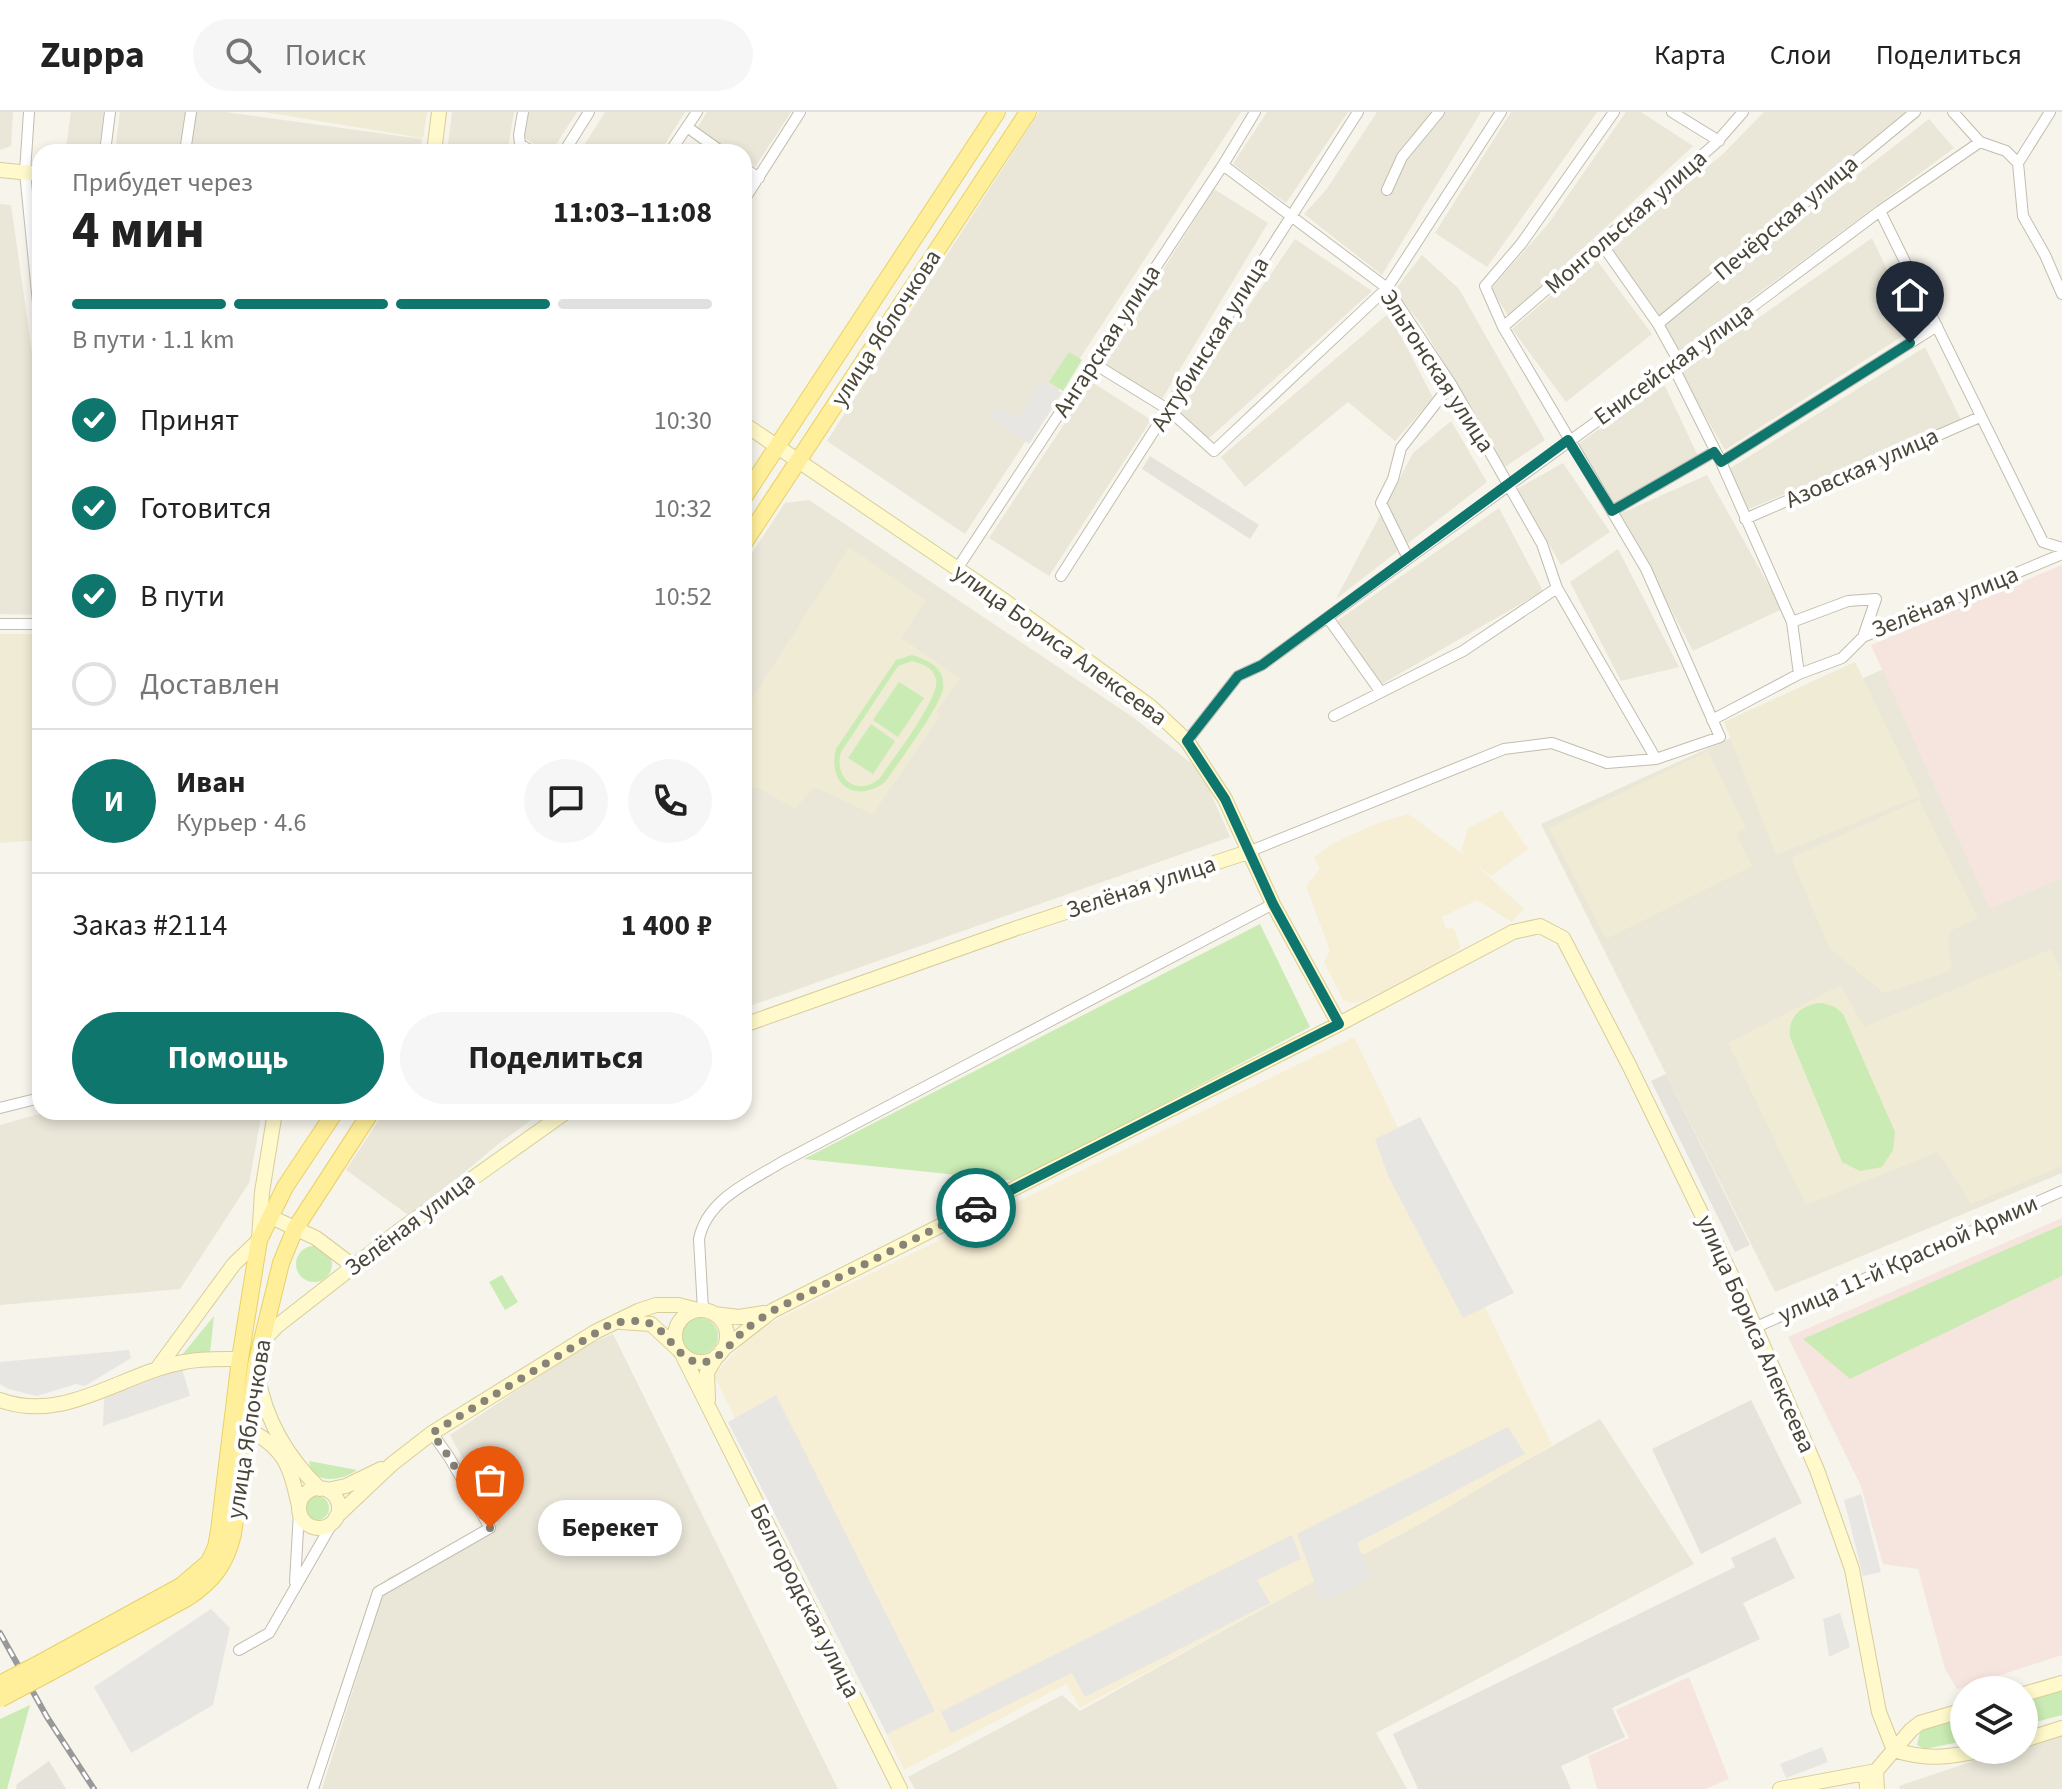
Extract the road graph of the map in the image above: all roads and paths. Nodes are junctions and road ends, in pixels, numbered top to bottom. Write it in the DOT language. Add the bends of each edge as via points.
graph roads {
  1 [pos="29,112"];
  2 [pos="110,112"];
  3 [pos="191,112"];
  4 [pos="439,112"];
  5 [pos="523,112"];
  6 [pos="589,112"];
  7 [pos="697,112"];
  8 [pos="800,112"];
  9 [pos="997,112"];
  10 [pos="1028,112"];
  11 [pos="1255,112"];
  12 [pos="1358,112"];
  13 [pos="1439,112"];
  14 [pos="1501,112"];
  15 [pos="1614,112"];
  16 [pos="1672,112"];
  17 [pos="1743,112"];
  18 [pos="1915,112"];
  19 [pos="1953,112"];
  20 [pos="2050,112"];
  21 [pos="687,127"];
  22 [pos="1719,141"];
  23 [pos="1980,142"];
  24 [pos="106,144"];
  25 [pos="186,144"];
  26 [pos="435,144"];
  27 [pos="520,144"];
  28 [pos="569,144"];
  29 [pos="675,144"];
  30 [pos="711,144"];
  31 [pos="2018,163"];
  32 [pos="1223,165"];
  33 [pos="0,170"];
  34 [pos="32,173"];
  35 [pos="752,173"];
  36 [pos="759,178"];
  37 [pos="752,188"];
  38 [pos="1387,190"];
  39 [pos="1880,211"];
  40 [pos="1292,214"];
  41 [pos="1601,243"];
  42 [pos="1387,288"];
  43 [pos="2062,294"];
  44 [pos="1658,324"];
  45 [pos="1937,326"];
  46 [pos="1503,327"];
  47 [pos="1093,363"];
  48 [pos="1676,364"];
  49 [pos="1451,384"];
  50 [pos="1169,410"];
  51 [pos="1980,417"];
  52 [pos="752,429"];
  53 [pos="1568,440"];
  54 [pos="778,447"];
  55 [pos="1714,452"];
  56 [pos="798,461"];
  57 [pos="1721,462"];
  58 [pos="1508,484"];
  59 [pos="752,485"];
  60 [pos="1612,511"];
  61 [pos="1745,519"];
  62 [pos="752,531"];
  63 [pos="2062,551"];
  64 [pos="1408,558"];
  65 [pos="957,569"];
  66 [pos="1061,576"];
  67 [pos="1557,588"];
  68 [pos="1328,618"];
  69 [pos="1792,622"];
  70 [pos="0,624"];
  71 [pos="32,624"];
  72 [pos="1863,637"];
  73 [pos="1799,674"];
  74 [pos="1380,691"];
  75 [pos="1334,716"];
  76 [pos="1712,720"];
  77 [pos="1187,741"];
  78 [pos="1656,759"];
  79 [pos="1248,852"];
  80 [pos="1273,904"];
  81 [pos="752,1022"];
  82 [pos="1339,1024"];
  83 [pos="32,1100"];
  84 [pos="0,1108"];
  85 [pos="274,1120"];
  86 [pos="330,1120"];
  87 [pos="366,1120"];
  88 [pos="555,1120"];
  89 [pos="2062,1191"];
  90 [pos="269,1216"];
  91 [pos="295,1229"];
  92 [pos="259,1240"];
  93 [pos="353,1266"];
  94 [pos="705,1311"];
  95 [pos="772,1311"];
  96 [pos="612,1323"];
  97 [pos="1754,1328"];
  98 [pos="260,1344"];
  99 [pos="680,1351"];
  100 [pos="720,1353"];
  101 [pos="248,1362"];
  102 [pos="157,1369"];
  103 [pos="0,1400"];
  104 [pos="710,1413"];
  105 [pos="247,1429"];
  106 [pos="432,1433"];
  107 [pos="272,1443"];
  108 [pos="245,1450"];
  109 [pos="392,1464"];
  110 [pos="323,1490"];
  111 [pos="299,1509"];
  112 [pos="334,1520"];
  113 [pos="295,1584"];
  114 [pos="239,1650"];
  115 [pos="45,1668"];
  116 [pos="2062,1683"];
  117 [pos="0,1684"];
  118 [pos="2038,1690"];
  119 [pos="0,1699"];
  120 [pos="1950,1714"];
  121 [pos="2062,1728"];
  122 [pos="2038,1736"];
  123 [pos="1894,1750"];
  124 [pos="1950,1756"];
  125 [pos="1871,1772"];
  126 [pos="313,1789"];
  127 [pos="900,1789"];
  128 [pos="1780,1789"];
  129 [pos="1867,1789"];
  130 [pos="1877,1789"];
  1 -- 34 [label="street"];
  2 -- 24 [label="street"];
  3 -- 25 [label="street"];
  4 -- 26 [label="main road"];
  5 -- 27 [label="street"];
  6 -- 28 [label="street"];
  7 -- 21 [label="street"];
  8 -- 36 [label="street"];
  9 -- 54 [label="main road, улица Яблочкова"];
  10 -- 56 [label="main road, улица Яблочкова"];
  11 -- 32 [label="street, Ангарская улица"];
  12 -- 40 [label="street, Ахтубинская улица"];
  13 -- 38 [label="street" via="1402,157"];
  14 -- 42 [label="street"];
  15 -- 46 [label="street" via="1485,286"];
  16 -- 22 [label="street"];
  17 -- 22 [label="street, Монгольская улица"];
  18 -- 44 [label="street, Печёрская улица"];
  19 -- 23 [label="street"];
  20 -- 31 [label="street"];
  21 -- 29 [label="street"];
  21 -- 30 [label="street"];
  22 -- 41 [label="street, Монгольская улица"];
  23 -- 31 [label="street" via="2006,151"];
  23 -- 39 [label="street, Енисейская улица"];
  31 -- 43 [label="street" via="2023,216"];
  32 -- 40 [label="street, Эльтонская улица"];
  32 -- 47 [label="street, Ангарская улица"];
  33 -- 34 [label="main road"];
  35 -- 36 [label="street"];
  36 -- 37 [label="street"];
  39 -- 45 [label="street"];
  39 -- 48 [label="street, Енисейская улица"];
  40 -- 42 [label="street, Эльтонская улица"];
  40 -- 50 [label="street, Ахтубинская улица"];
  41 -- 44 [label="street"];
  41 -- 46 [label="street, Монгольская улица"];
  42 -- 49 [label="street, Эльтонская улица"];
  42 -- 50 [label="street" via="1214,451"];
  44 -- 48 [label="street"];
  45 -- 51 [label="street"];
  45 -- 57 [label="street"];
  46 -- 53 [label="street"];
  47 -- 50 [label="street"];
  47 -- 65 [label="street, Ангарская улица"];
  48 -- 53 [label="street, Енисейская улица"];
  48 -- 55 [label="street"];
  49 -- 58 [label="street, Эльтонская улица"];
  49 -- 64 [label="street" via="1401,448 1381,503"];
  50 -- 66 [label="street, Ахтубинская улица"];
  51 -- 61 [label="street, Азовская улица"];
  51 -- 63 [label="street" via="2043,542"];
  52 -- 54 [label="main road, улица Бориса Алексеева"];
  53 -- 58 [label="street, Енисейская улица"];
  53 -- 60 [label="street"];
  54 -- 56 [label="main road, улица Бориса Алексеева"];
  54 -- 59 [label="main road, улица Яблочкова"];
  55 -- 57 [label="street"];
  55 -- 60 [label="street"];
  56 -- 62 [label="main road, улица Яблочкова"];
  56 -- 65 [label="main road, улица Бориса Алексеева"];
  57 -- 61 [label="street"];
  58 -- 64 [label="street, Енисейская улица"];
  58 -- 67 [label="street, Эльтонская улица" via="1542,544"];
  60 -- 76 [label="street" via="1646,569"];
  61 -- 69 [label="street"];
  63 -- 72 [label="street, Зелёная улица"];
  64 -- 68 [label="street, Енисейская улица"];
  65 -- 77 [label="main road, улица Бориса Алексеева" via="1151,707"];
  67 -- 74 [label="street" via="1463,651"];
  67 -- 78 [label="street, Эльтонская улица"];
  68 -- 74 [label="street"];
  68 -- 77 [label="street, Енисейская улица" via="1238,676"];
  69 -- 72 [label="street, Зелёная улица" via="1848,601 1876,599"];
  69 -- 73 [label="street"];
  70 -- 71 [label="street"];
  72 -- 73 [label="street" via="1842,658"];
  73 -- 76 [label="street"];
  74 -- 75 [label="street"];
  76 -- 78 [label="street, Зелёная улица" via="1720,737"];
  77 -- 79 [label="main road, улица Бориса Алексеева" via="1225,799"];
  78 -- 79 [label="street, Зелёная улица" via="1607,763 1552,743 1504,749"];
  79 -- 80 [label="main road, улица Бориса Алексеева"];
  79 -- 81 [label="main road, Зелёная улица"];
  80 -- 82 [label="main road, улица Бориса Алексеева"];
  80 -- 94 [label="street" via="735,1190 708,1217 699,1239"];
  82 -- 95 [label="main road"];
  82 -- 97 [label="main road, улица Бориса Алексеева" via="1513,932 1540,926 1563,938"];
  83 -- 84 [label="street"];
  85 -- 92 [label="main road"];
  86 -- 90 [label="main road, улица Яблочкова"];
  87 -- 91 [label="main road, улица Яблочкова"];
  88 -- 93 [label="main road, Зелёная улица"];
  89 -- 97 [label="street, улица 11-й Красной Армии"];
  90 -- 91 [label="main road"];
  90 -- 92 [label="main road, улица Яблочкова"];
  91 -- 93 [label="main road"];
  91 -- 98 [label="main road, улица Яблочкова"];
  92 -- 101 [label="main road, улица Яблочкова"];
  92 -- 102 [label="main road" via="234,1264"];
  93 -- 98 [label="main road, Зелёная улица"];
  94 -- 95 [label="main road" via="748,1317"];
  94 -- 96 [label="main road" via="656,1305"];
  94 -- 99 [label="main road" via="686,1315 677,1324"];
  94 -- 100 [label="main road" via="723,1322 726,1333"];
  95 -- 100 [label="main road"];
  96 -- 99 [label="main road" via="651,1324"];
  96 -- 106 [label="main road"];
  97 -- 123 [label="main road, улица Бориса Алексеева" via="1845,1547 1879,1712"];
  98 -- 101 [label="main road, улица Яблочкова"];
  99 -- 100 [label="main road" via="696,1362"];
  99 -- 104 [label="main road, Белгородская улица"];
  100 -- 104 [label="main road, Белгородская улица" via="706,1379"];
  101 -- 102 [label="main road" via="185,1361"];
  101 -- 105 [label="main road, улица Яблочкова"];
  101 -- 110 [label="main road" via="267,1414 294,1460"];
  101 -- 115 [label="main road, улица Яблочкова" via="209,1562 181,1586"];
  102 -- 103 [label="main road" via="60,1404 18,1407"];
  104 -- 127 [label="main road, Белгородская улица"];
  105 -- 107 [label="main road"];
  105 -- 108 [label="main road, улица Яблочкова"];
  106 -- 109 [label="main road"];
  106 -- 126 [label="street" via="490,1528 378,1592"];
  107 -- 108 [label="main road"];
  107 -- 111 [label="main road" via="287,1463"];
  108 -- 115 [label="main road, улица Яблочкова" via="233,1534 220,1570 187,1598"];
  109 -- 110 [label="main road"];
  109 -- 112 [label="main road"];
  110 -- 111 [label="main road" via="308,1492"];
  110 -- 112 [label="main road" via="337,1502"];
  111 -- 112 [label="main road" via="304,1522 313,1527"];
  111 -- 113 [label="street"];
  112 -- 113 [label="street"];
  113 -- 114 [label="street" via="269,1633"];
  115 -- 117 [label="main road, bridge"];
  115 -- 119 [label="main road, bridge"];
  116 -- 118 [label="main road"];
  120 -- 123 [label="main road" via="1920,1723"];
  121 -- 122 [label="main road"];
  123 -- 124 [label="main road" via="1918,1757"];
  123 -- 125 [label="main road"];
  125 -- 128 [label="main road"];
  125 -- 129 [label="main road"];
  125 -- 130 [label="main road"];
}
